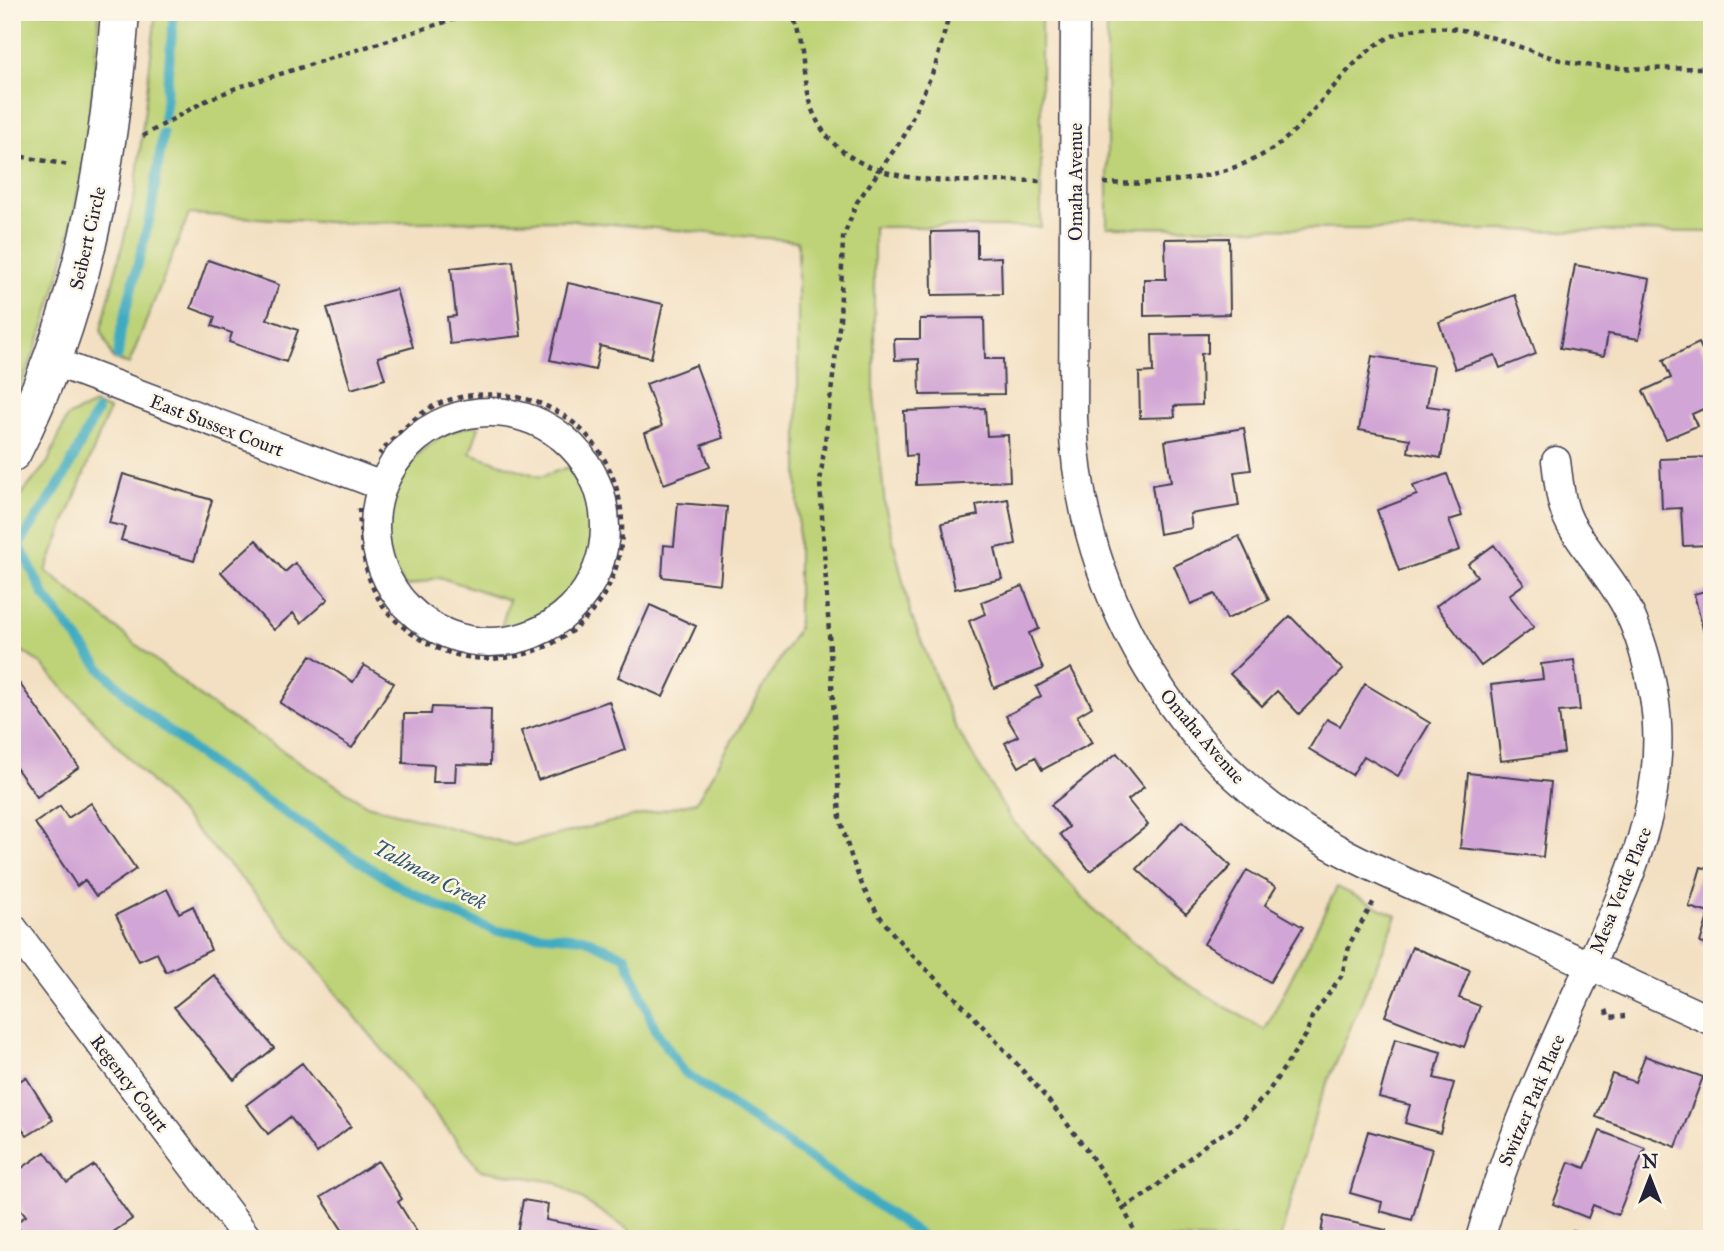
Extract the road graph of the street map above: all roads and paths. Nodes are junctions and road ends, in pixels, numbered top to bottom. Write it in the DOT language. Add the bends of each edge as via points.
graph roads {
  1 [pos="120,12"];
  2 [pos="477,12"];
  3 [pos="792,12"];
  4 [pos="950,12"];
  5 [pos="1074,12"];
  6 [pos="1712,68"];
  7 [pos="139,138"];
  8 [pos="12,155"];
  9 [pos="71,165"];
  10 [pos="879,172"];
  11 [pos="1044,181"];
  12 [pos="1103,183"];
  13 [pos="52,361"];
  14 [pos="12,452"];
  15 [pos="1556,461"];
  16 [pos="382,486"];
  17 [pos="1374,901"];
  18 [pos="12,927"];
  19 [pos="1589,965"];
  20 [pos="1712,1021"];
  21 [pos="1124,1208"];
  22 [pos="247,1239"];
  23 [pos="1138,1239"];
  24 [pos="1479,1239"];
  1 -- 13 [label="street, Seibert Circle" via="101,178 79,276"];
  2 -- 7 [label="path" via="219,95"];
  3 -- 10 [label="path" via="806,90 820,125 845,154"];
  4 -- 10 [label="path" via="935,67 904,136"];
  5 -- 19 [label="street, Omaha Avenue" via="1073,439 1095,552 1125,628 1179,713 1233,774 1272,807 1331,846"];
  6 -- 12 [label="path" via="1583,65 1543,57 1481,33 1407,31 1391,36 1359,60 1298,126 1262,155 1182,179"];
  8 -- 9 [label="path"];
  10 -- 11 [label="path" via="924,178"];
  10 -- 21 [label="path" via="857,202 843,238 840,320 820,482 840,818 852,861 877,913 1002,1047 1077,1139"];
  13 -- 14 [label="street, Seibert Circle"];
  13 -- 16 [label="street, East Sussex Court"];
  15 -- 19 [label="street, Mesa Verde Place" via="1570,523 1605,570 1636,631 1657,715 1657,769 1647,826"];
  16 -- 16 [label="street" via="375,533 387,579 410,610 441,632 478,642 534,633 567,613 591,583 605,529 604,510 592,474 570,444 539,423 493,413 447,421 414,440"];
  17 -- 21 [label="path" via="1350,943 1342,975 1266,1096 1234,1128 1211,1140"];
  18 -- 22 [label="street, Regency Court"];
  19 -- 20 [label="street, Omaha Avenue"];
  19 -- 24 [label="street, Switzer Park Place" via="1523,1113"];
  21 -- 23 [label="path"];
}
